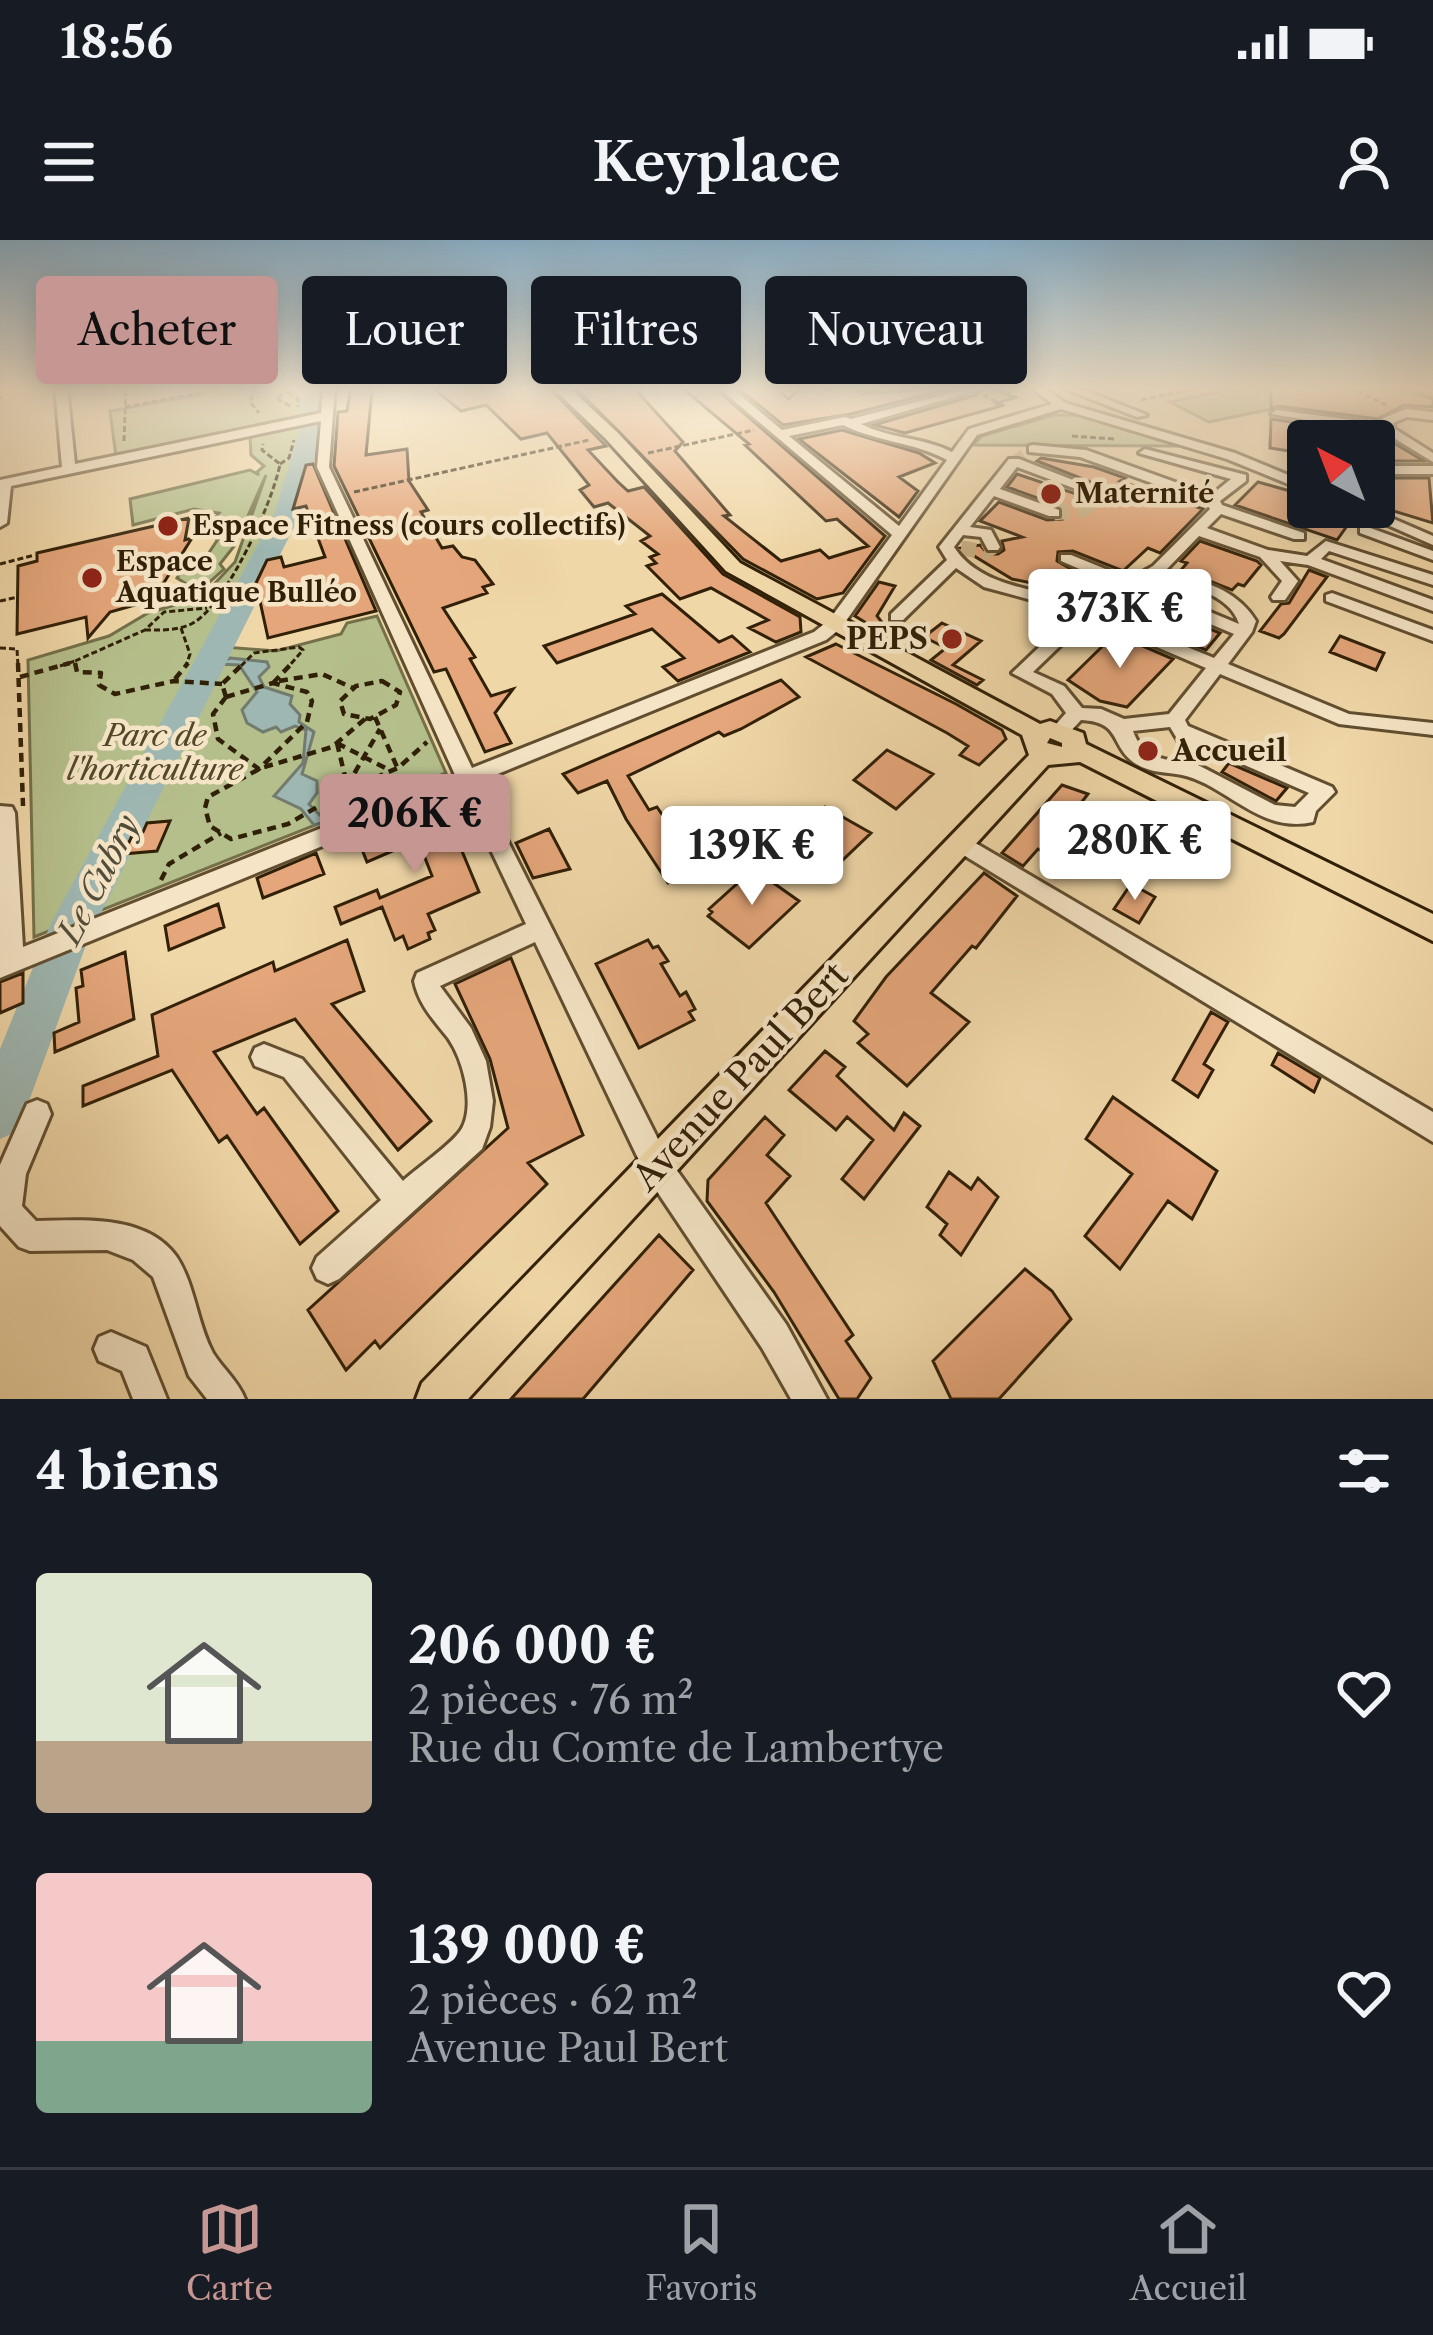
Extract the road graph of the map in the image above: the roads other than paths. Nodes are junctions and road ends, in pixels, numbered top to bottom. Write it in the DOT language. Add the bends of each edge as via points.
graph roads {
  1 [pos="66,441"];
  2 [pos="188,441"];
  3 [pos="323,441"];
  4 [pos="617,441"];
  5 [pos="788,441"];
  6 [pos="910,441"];
  7 [pos="938,441"];
  8 [pos="965,441"];
  9 [pos="1179,441"];
  10 [pos="1190,441"];
  11 [pos="927,444"];
  12 [pos="1199,447"];
  13 [pos="1033,449"];
  14 [pos="1144,453"];
  15 [pos="951,457"];
  16 [pos="69,470"];
  17 [pos="1395,470"];
  18 [pos="1433,470"];
  19 [pos="1287,475"];
  20 [pos="1281,477"];
  21 [pos="1287,479"];
  22 [pos="2,484"];
  23 [pos="1089,489"];
  24 [pos="993,491"];
  25 [pos="1216,504"];
  26 [pos="1054,513"];
  27 [pos="0,523"];
  28 [pos="1395,525"];
  29 [pos="961,530"];
  30 [pos="1200,530"];
  31 [pos="1364,530"];
  32 [pos="900,534"];
  33 [pos="1299,536"];
  34 [pos="1433,541"];
  35 [pos="992,547"];
  36 [pos="954,552"];
  37 [pos="1265,554"];
  38 [pos="1433,556"];
  39 [pos="1066,558"];
  40 [pos="1311,561"];
  41 [pos="1155,571"];
  42 [pos="1433,580"];
  43 [pos="1128,585"];
  44 [pos="1279,597"];
  45 [pos="1332,598"];
  46 [pos="1433,605"];
  47 [pos="1087,611"];
  48 [pos="897,617"];
  49 [pos="835,624"];
  50 [pos="1244,632"];
  51 [pos="1433,636"];
  52 [pos="1217,668"];
  53 [pos="1122,725"];
  54 [pos="1180,726"];
  55 [pos="1433,729"];
  56 [pos="1059,736"];
  57 [pos="1187,768"];
  58 [pos="468,781"];
  59 [pos="0,814"];
  60 [pos="960,842"];
  61 [pos="540,928"];
  62 [pos="1433,928"];
  63 [pos="6,951"];
  64 [pos="264,1057"];
  65 [pos="38,1114"];
  66 [pos="1433,1128"];
  67 [pos="656,1165"];
  68 [pos="401,1202"];
  69 [pos="328,1268"];
  70 [pos="111,1348"];
  71 [pos="150,1399"];
  72 [pos="228,1399"];
  73 [pos="438,1399"];
  74 [pos="810,1399"];
  1 -- 16 [label="street"];
  2 -- 16 [label="street"];
  3 -- 58 [label="street" via="323,467"];
  4 -- 49 [label="main road" via="733,567"];
  5 -- 32 [label="street"];
  6 -- 11 [label="street"];
  7 -- 11 [label="street"];
  8 -- 15 [label="street"];
  9 -- 12 [label="street"];
  10 -- 12 [label="street"];
  11 -- 15 [label="street"];
  12 -- 20 [label="street"];
  13 -- 25 [label="street" via="1082,453"];
  14 -- 25 [label="street" via="1241,478"];
  15 -- 32 [label="street"];
  16 -- 22 [label="street"];
  17 -- 18 [label="street"];
  19 -- 20 [label="street"];
  20 -- 21 [label="street"];
  22 -- 27 [label="street"];
  23 -- 24 [label="street" via="1015,462"];
  24 -- 26 [label="street"];
  24 -- 29 [label="street"];
  25 -- 30 [label="street"];
  25 -- 33 [label="street"];
  28 -- 34 [label="street"];
  29 -- 35 [label="street" via="986,533"];
  29 -- 36 [label="street"];
  30 -- 37 [label="street"];
  30 -- 41 [label="street"];
  31 -- 38 [label="street"];
  32 -- 49 [label="street"];
  36 -- 47 [label="street" via="990,584"];
  36 -- 48 [label="street"];
  37 -- 40 [label="street"];
  37 -- 44 [label="street" via="1290,581"];
  39 -- 43 [label="street"];
  40 -- 42 [label="street" via="1326,545"];
  40 -- 46 [label="street"];
  41 -- 43 [label="street"];
  41 -- 50 [label="street" via="1230,599 1248,621"];
  43 -- 47 [label="street"];
  43 -- 50 [label="street"];
  45 -- 51 [label="street"];
  47 -- 52 [label="street"];
  47 -- 56 [label="street" via="1021,673 1058,690"];
  49 -- 56 [label="main road"];
  49 -- 58 [label="street"];
  50 -- 52 [label="street"];
  52 -- 54 [label="street"];
  52 -- 55 [label="street" via="1346,720"];
  53 -- 54 [label="street"];
  53 -- 56 [label="street" via="1101,715"];
  53 -- 57 [label="street" via="1139,759"];
  54 -- 57 [label="street" via="1195,752"];
  54 -- 57 [label="street" via="1325,792 1306,816 1271,812"];
  56 -- 60 [label="main road, Avenue Paul Bert"];
  56 -- 62 [label="main road"];
  58 -- 61 [label="street"];
  58 -- 63 [label="street" via="41,950"];
  59 -- 63 [label="street"];
  60 -- 66 [label="street"];
  60 -- 67 [label="main road, Avenue Paul Bert"];
  61 -- 67 [label="street"];
  61 -- 68 [label="street" via="426,981 431,1000 464,1039 481,1118 472,1139"];
  64 -- 68 [label="street" via="293,1068"];
  65 -- 72 [label="street" via="11,1174 6,1211 30,1237 107,1235 143,1248 165,1267 201,1364"];
  67 -- 73 [label="main road, Avenue Paul Bert"];
  67 -- 74 [label="street"];
  68 -- 69 [label="street"];
  70 -- 71 [label="street" via="134,1360"];
}
